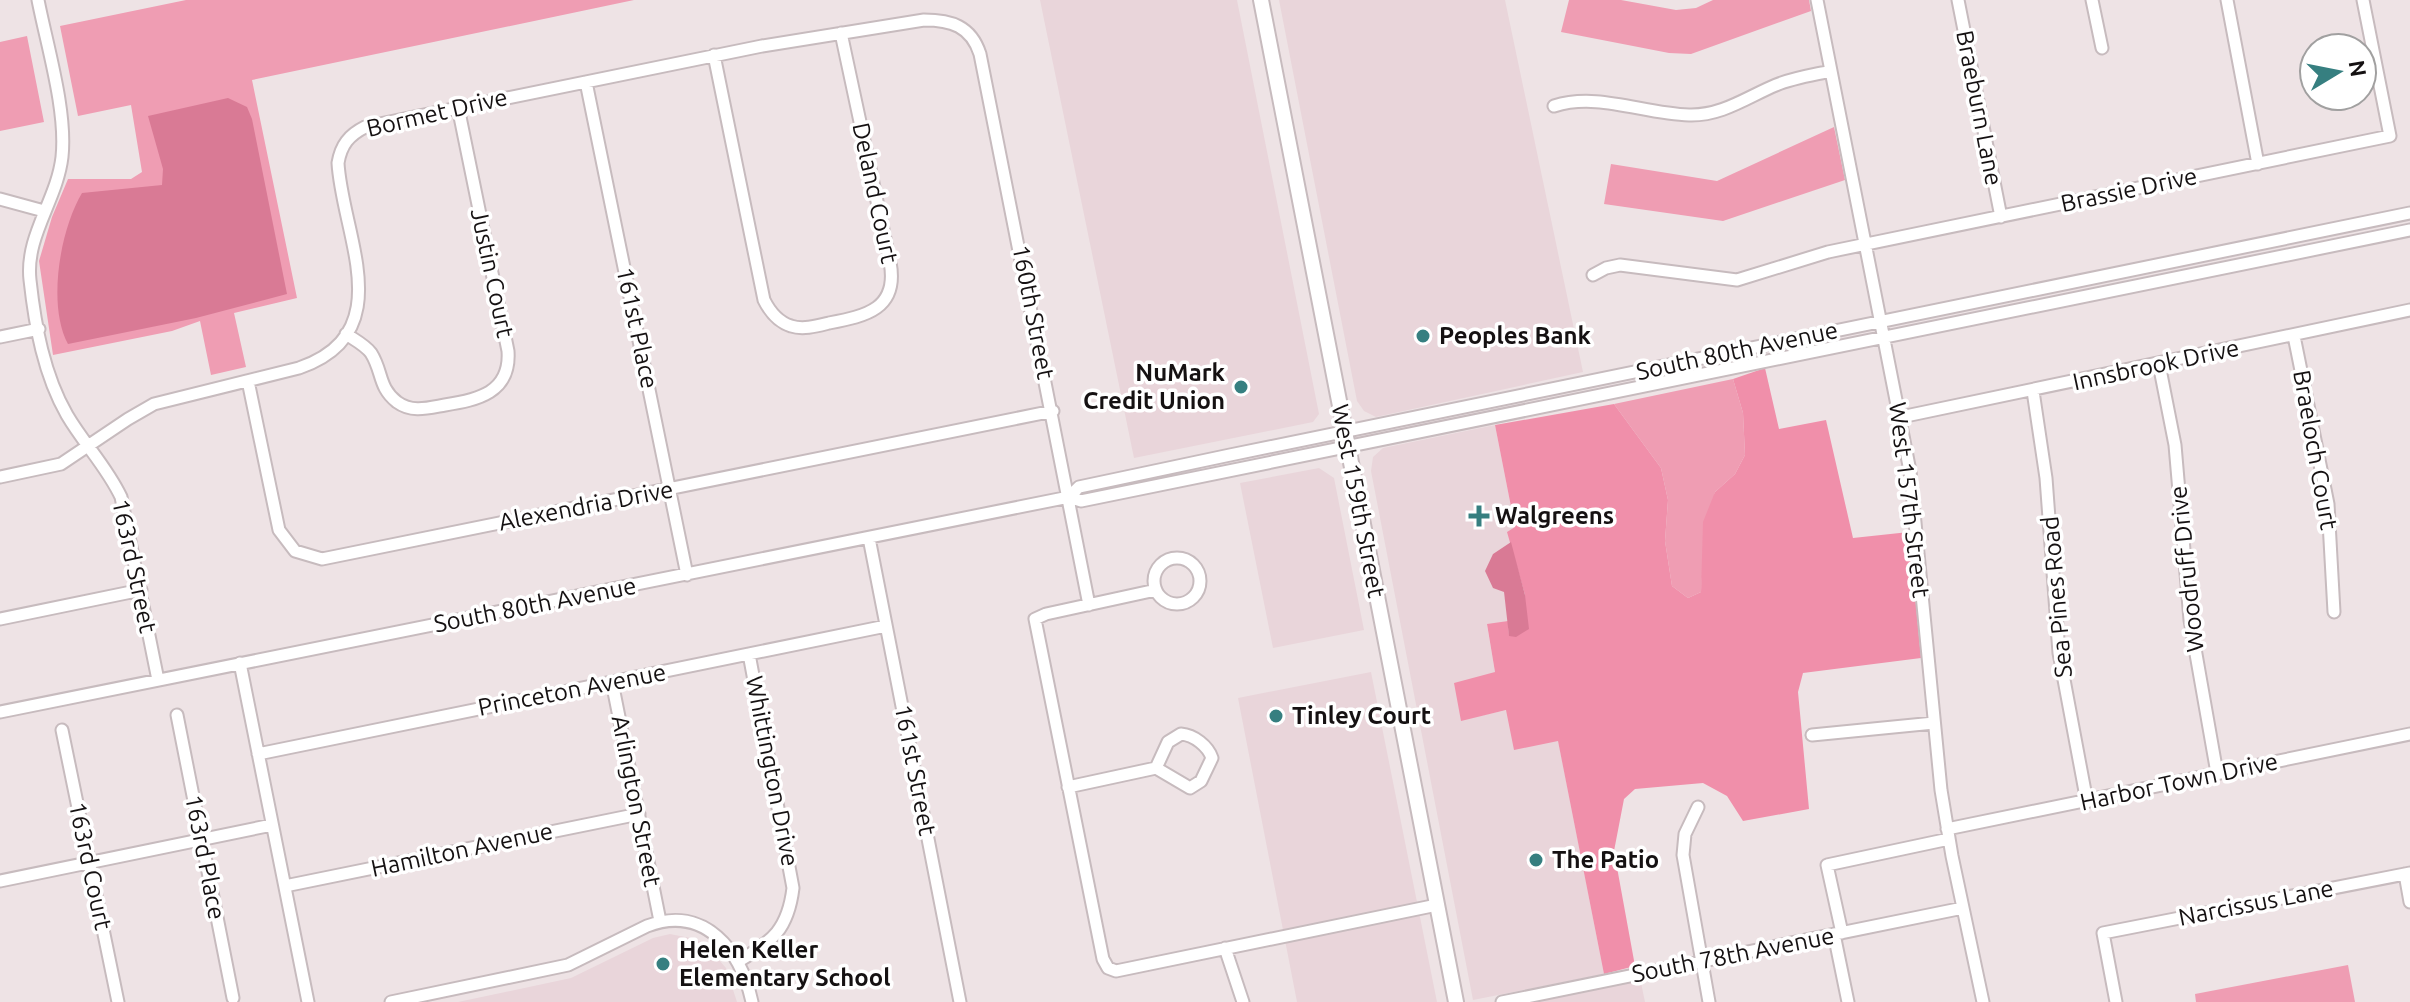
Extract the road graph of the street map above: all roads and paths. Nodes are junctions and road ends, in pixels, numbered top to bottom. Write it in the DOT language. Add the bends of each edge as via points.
graph roads {
  1 [pos="38,0"];
  2 [pos="1261,0"];
  3 [pos="1817,0"];
  4 [pos="1958,0"];
  5 [pos="2092,0"];
  6 [pos="2227,0"];
  7 [pos="2363,0"];
  8 [pos="961,27"];
  9 [pos="841,33"];
  10 [pos="2102,48"];
  11 [pos="714,55"];
  12 [pos="1831,71"];
  13 [pos="586,82"];
  14 [pos="1554,106"];
  15 [pos="458,107"];
  16 [pos="2258,164"];
  17 [pos="0,199"];
  18 [pos="44,211"];
  19 [pos="2410,213"];
  20 [pos="2001,217"];
  21 [pos="2410,230"];
  22 [pos="1867,244"];
  23 [pos="1593,275"];
  24 [pos="2410,310"];
  25 [pos="1882,321"];
  26 [pos="39,329"];
  27 [pos="346,334"];
  28 [pos="1885,336"];
  29 [pos="2294,336"];
  30 [pos="0,337"];
  31 [pos="2159,364"];
  32 [pos="248,381"];
  33 [pos="2033,391"];
  34 [pos="1053,411"];
  35 [pos="1901,417"];
  36 [pos="1344,432"];
  37 [pos="89,446"];
  38 [pos="1348,449"];
  39 [pos="0,477"];
  40 [pos="670,489"];
  41 [pos="1069,497"];
  42 [pos="869,538"];
  43 [pos="687,575"];
  44 [pos="141,590"];
  45 [pos="1156,590"];
  46 [pos="1089,605"];
  47 [pos="2334,612"];
  48 [pos="0,619"];
  49 [pos="886,626"];
  50 [pos="749,654"];
  51 [pos="240,663"];
  52 [pos="158,680"];
  53 [pos="612,682"];
  54 [pos="0,712"];
  55 [pos="177,715"];
  56 [pos="1934,723"];
  57 [pos="62,730"];
  58 [pos="2410,734"];
  59 [pos="1812,735"];
  60 [pos="258,754"];
  61 [pos="1156,768"];
  62 [pos="2217,773"];
  63 [pos="1068,787"];
  64 [pos="2087,802"];
  65 [pos="1698,807"];
  66 [pos="639,814"];
  67 [pos="272,825"];
  68 [pos="1948,834"];
  69 [pos="203,840"];
  70 [pos="89,863"];
  71 [pos="2408,874"];
  72 [pos="0,881"];
  73 [pos="285,886"];
  74 [pos="2410,902"];
  75 [pos="1437,905"];
  76 [pos="1963,908"];
  77 [pos="660,921"];
  78 [pos="1838,934"];
  79 [pos="1225,948"];
  80 [pos="739,961"];
  81 [pos="1702,961"];
  82 [pos="233,998"];
  83 [pos="118,1002"];
  84 [pos="308,1002"];
  85 [pos="391,1002"];
  86 [pos="752,1002"];
  87 [pos="960,1002"];
  88 [pos="1243,1002"];
  89 [pos="1456,1002"];
  90 [pos="1502,1002"];
  91 [pos="1709,1002"];
  92 [pos="1848,1002"];
  93 [pos="1983,1002"];
  94 [pos="2116,1002"];
  1 -- 18 [label="street, 163rd Street" via="62,137 60,168"];
  2 -- 36 [label="main road, West 159th Street"];
  3 -- 12 [label="street, West 157th Street"];
  4 -- 20 [label="street, Braeburn Lane"];
  5 -- 10 [label="street"];
  6 -- 16 [label="street"];
  7 -- 16 [label="street, Brassie Drive" via="2390,136"];
  8 -- 9 [label="street, Bormet Drive" via="924,20"];
  8 -- 34 [label="street, 160th Street" via="980,54"];
  9 -- 11 [label="street, Bormet Drive"];
  9 -- 11 [label="street, Deland Court" via="891,281 884,300 870,314 809,327 784,323 764,300"];
  11 -- 13 [label="street, Bormet Drive"];
  12 -- 14 [label="street" via="1778,84 1731,108 1704,114 1582,100"];
  12 -- 22 [label="street, West 157th Street"];
  13 -- 15 [label="street, Bormet Drive"];
  13 -- 40 [label="street, 161st Place"];
  15 -- 27 [label="street, Bormet Drive" via="365,127 339,154 360,284"];
  15 -- 27 [label="street, Justin Court" via="508,351 501,381 477,400 408,408 384,390 369,350"];
  16 -- 20 [label="street, Brassie Drive"];
  17 -- 18 [label="street"];
  18 -- 26 [label="street, 163rd Street" via="30,264"];
  19 -- 25 [label="street, South 80th Avenue"];
  20 -- 22 [label="street, Brassie Drive"];
  21 -- 28 [label="street, South 80th Avenue"];
  22 -- 23 [label="street, Brassie Drive" via="1737,280 1620,265"];
  22 -- 25 [label="street, West 157th Street"];
  24 -- 29 [label="street, Innsbrook Drive"];
  25 -- 28 [label="street, West 157th Street"];
  25 -- 36 [label="street, South 80th Avenue"];
  26 -- 30 [label="street"];
  26 -- 37 [label="street, 163rd Street" via="53,387"];
  27 -- 32 [label="street" via="310,364"];
  28 -- 35 [label="street, West 157th Street"];
  28 -- 38 [label="street, South 80th Avenue"];
  29 -- 31 [label="street, Innsbrook Drive"];
  29 -- 47 [label="street, Braeloch Court" via="2328,504"];
  31 -- 33 [label="street, Innsbrook Drive"];
  31 -- 62 [label="street, Woodruff Drive" via="2175,445 2185,589"];
  32 -- 37 [label="street" via="154,404"];
  32 -- 40 [label="street, Alexendria Drive" via="279,530 295,551 314,558"];
  33 -- 35 [label="street, Innsbrook Drive"];
  33 -- 64 [label="street, Sea Pines Road" via="2046,478 2059,653"];
  34 -- 40 [label="street, Alexendria Drive"];
  34 -- 41 [label="street, 160th Street"];
  35 -- 56 [label="street, West 157th Street"];
  36 -- 38 [label="main road, West 159th Street"];
  36 -- 41 [label="street, South 80th Avenue" via="1079,487"];
  37 -- 39 [label="street" via="61,464"];
  37 -- 44 [label="street, 163rd Street" via="121,497"];
  38 -- 41 [label="street, South 80th Avenue" via="1081,501"];
  38 -- 75 [label="main road, West 159th Street"];
  40 -- 43 [label="street, 161st Place"];
  41 -- 42 [label="street, South 80th Avenue"];
  41 -- 46 [label="street, 160th Street"];
  42 -- 43 [label="street, South 80th Avenue"];
  42 -- 49 [label="street, 161st Street"];
  43 -- 51 [label="street, South 80th Avenue"];
  44 -- 48 [label="street"];
  44 -- 52 [label="street, 163rd Street"];
  45 -- 45 [label="street" via="1166,602 1182,604 1198,588 1198,573 1182,559 1168,560 1157,569"];
  45 -- 46 [label="street"];
  46 -- 63 [label="street" via="1035,619"];
  49 -- 50 [label="street, Princeton Avenue"];
  49 -- 87 [label="street, 161st Street"];
  50 -- 53 [label="street, Princeton Avenue"];
  50 -- 80 [label="street, Whittington Drive" via="793,888 781,929"];
  51 -- 52 [label="street, South 80th Avenue"];
  51 -- 60 [label="street"];
  52 -- 54 [label="street, South 80th Avenue"];
  53 -- 60 [label="street, Princeton Avenue"];
  53 -- 66 [label="street, Arlington Street"];
  55 -- 69 [label="street, 163rd Place"];
  56 -- 59 [label="street"];
  56 -- 68 [label="street, West 157th Street"];
  57 -- 70 [label="street, 163rd Court"];
  58 -- 62 [label="street, Harbor Town Drive"];
  60 -- 67 [label="street"];
  61 -- 61 [label="street" via="1168,742 1181,734 1199,742 1212,758 1201,781 1190,788"];
  61 -- 63 [label="street"];
  62 -- 64 [label="street, Harbor Town Drive"];
  63 -- 79 [label="street" via="1108,968 1116,971"];
  64 -- 68 [label="street, Harbor Town Drive"];
  65 -- 81 [label="street" via="1685,834 1683,855"];
  66 -- 73 [label="street, Hamilton Avenue"];
  66 -- 77 [label="street, Arlington Street"];
  67 -- 69 [label="street"];
  67 -- 73 [label="street"];
  68 -- 76 [label="street, West 157th Street"];
  68 -- 78 [label="street, Harbor Town Drive" via="1827,865"];
  69 -- 70 [label="street"];
  69 -- 82 [label="street, 163rd Place"];
  70 -- 72 [label="street"];
  70 -- 83 [label="street, 163rd Court"];
  71 -- 74 [label="street"];
  71 -- 94 [label="street, Narcissus Lane" via="2103,933"];
  73 -- 84 [label="street"];
  75 -- 79 [label="street"];
  75 -- 89 [label="main road, West 159th Street"];
  76 -- 78 [label="street, South 78th Avenue"];
  76 -- 93 [label="street, West 157th Street"];
  77 -- 80 [label="street" via="698,925 726,944"];
  77 -- 85 [label="street" via="568,965"];
  78 -- 81 [label="street, South 78th Avenue"];
  78 -- 92 [label="street"];
  79 -- 88 [label="street"];
  80 -- 86 [label="street"];
  81 -- 90 [label="street, South 78th Avenue"];
  81 -- 91 [label="street"];
}
